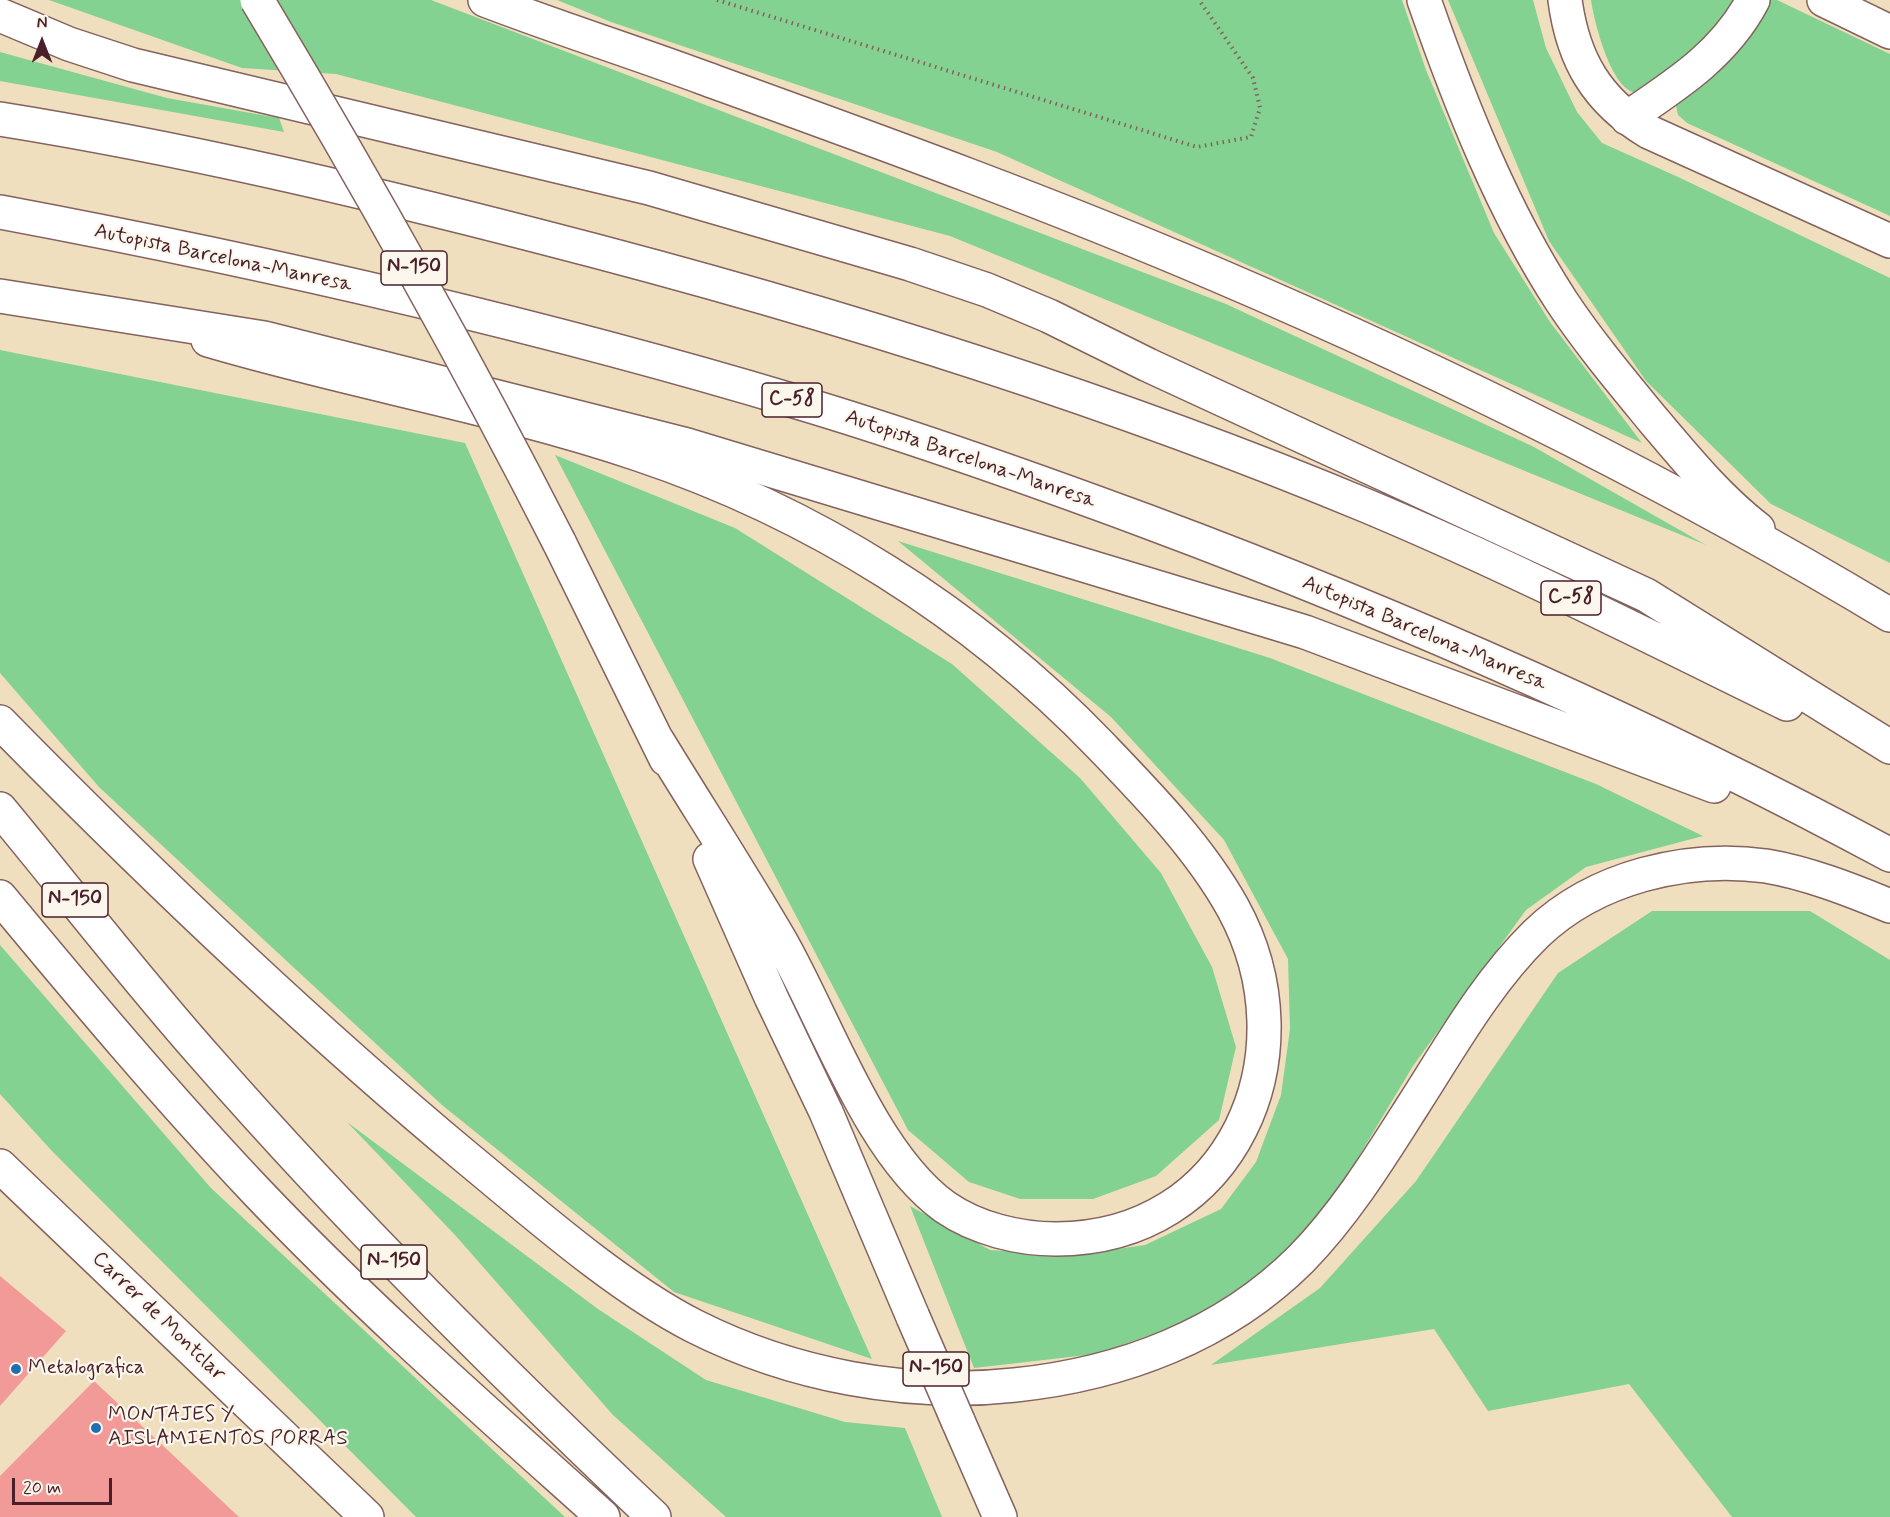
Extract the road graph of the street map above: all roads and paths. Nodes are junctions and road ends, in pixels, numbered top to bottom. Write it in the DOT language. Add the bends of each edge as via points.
graph roads {
  1 [pos="257,0"];
  2 [pos="485,0"];
  3 [pos="717,0"];
  4 [pos="1199,0"];
  5 [pos="1565,0"];
  6 [pos="1753,0"];
  7 [pos="1824,0"];
  8 [pos="1424,1"];
  9 [pos="0,15"];
  10 [pos="1890,32"];
  11 [pos="1627,118"];
  12 [pos="0,119"];
  13 [pos="0,212"];
  14 [pos="1890,241"];
  15 [pos="0,296"];
  16 [pos="143,321"];
  17 [pos="1841,585"];
  18 [pos="1890,615"];
  19 [pos="0,722"];
  20 [pos="657,740"];
  21 [pos="1890,747"];
  22 [pos="1890,755"];
  23 [pos="0,809"];
  24 [pos="1885,852"];
  25 [pos="0,897"];
  26 [pos="1890,906"];
  27 [pos="0,1166"];
  28 [pos="977,1466"];
  29 [pos="368,1517"];
  30 [pos="603,1517"];
  31 [pos="654,1517"];
  32 [pos="984,1517"];
  33 [pos="1000,1517"];
  1 -- 20 [label="main road, N-150, bridge" via="485,397"];
  2 -- 17 [label="main road" via="938,164 1214,273 1555,431"];
  3 -- 4 [label="path" via="1197,147 1251,137 1260,108 1253,78"];
  5 -- 11 [label="main road" via="1576,48 1587,73 1607,101"];
  6 -- 11 [label="main road" via="1741,23 1707,61"];
  7 -- 10 [label="main road"];
  8 -- 17 [label="main road" via="1495,176 1533,254 1596,350 1734,511"];
  9 -- 21 [label="main road" via="69,45 133,65 649,188 866,250 987,290 1646,595"];
  11 -- 14 [label="main road" via="1649,132"];
  12 -- 22 [label="main road, C-58" via="200,157 432,208 666,269 986,365 1209,444 1364,505 1510,568"];
  13 -- 24 [label="main road, Autopista Barcelona-Manresa / C-58" via="474,314 794,401 948,450 1254,561 1404,624 1700,758"];
  15 -- 16 [label="main road"];
  16 -- 20 [label="main road" via="260,355 562,431 648,458 707,480 810,528 934,603 1047,693 1089,733 1179,832 1232,907 1251,944 1266,1024 1257,1093 1246,1124 1228,1152 1176,1202 1144,1221 1108,1235 1035,1239 989,1228 944,1206 915,1180 885,1139 781,942"];
  16 -- 24 [label="main road" via="264,338 551,409 719,454 1094,568 1316,636"];
  17 -- 18 [label="main road"];
  19 -- 26 [label="main road" via="309,1022 582,1250 648,1299 705,1330 790,1364 891,1385 989,1388 1053,1381 1109,1369 1203,1332 1255,1299 1301,1258 1338,1216 1512,959 1564,910 1603,889 1645,874 1690,865 1735,863 1773,867"];
  20 -- 28 [label="main road, N-150, bridge" via="826,1112"];
  23 -- 31 [label="main road, N-150" via="206,1058 360,1227 526,1396"];
  25 -- 30 [label="main road" via="256,1191 394,1328"];
  27 -- 29 [label="main road, Carrer de Montclar"];
  28 -- 32 [label="main road"];
  28 -- 33 [label="main road, N-150"];
}
